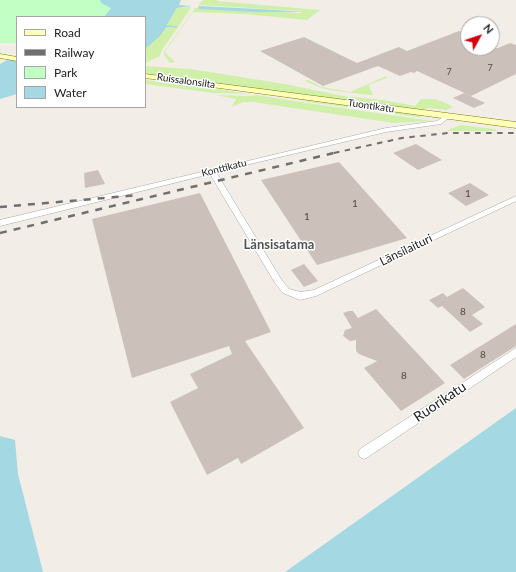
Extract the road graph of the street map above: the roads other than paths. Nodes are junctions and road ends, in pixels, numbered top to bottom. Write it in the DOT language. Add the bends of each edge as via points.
graph roads {
  1 [pos="2,57"];
  2 [pos="16,59"];
  3 [pos="146,76"];
  4 [pos="226,87"];
  5 [pos="448,116"];
  6 [pos="516,125"];
  7 [pos="212,171"];
  8 [pos="516,198"];
  9 [pos="0,223"];
  10 [pos="516,352"];
  11 [pos="364,453"];
  1 -- 2 [label="street"];
  3 -- 4 [label="street, Ruissalonsilta"];
  4 -- 5 [label="street, Tuontikatu"];
  5 -- 6 [label="street, Tuontikatu"];
  5 -- 7 [label="street, Konttikatu" via="444,122 386,130"];
  7 -- 8 [label="street, Länsilaituri" via="278,281 286,291 294,295 306,296 316,293"];
  7 -- 9 [label="street, Konttikatu"];
  10 -- 11 [label="street, Ruorikatu"];
}
